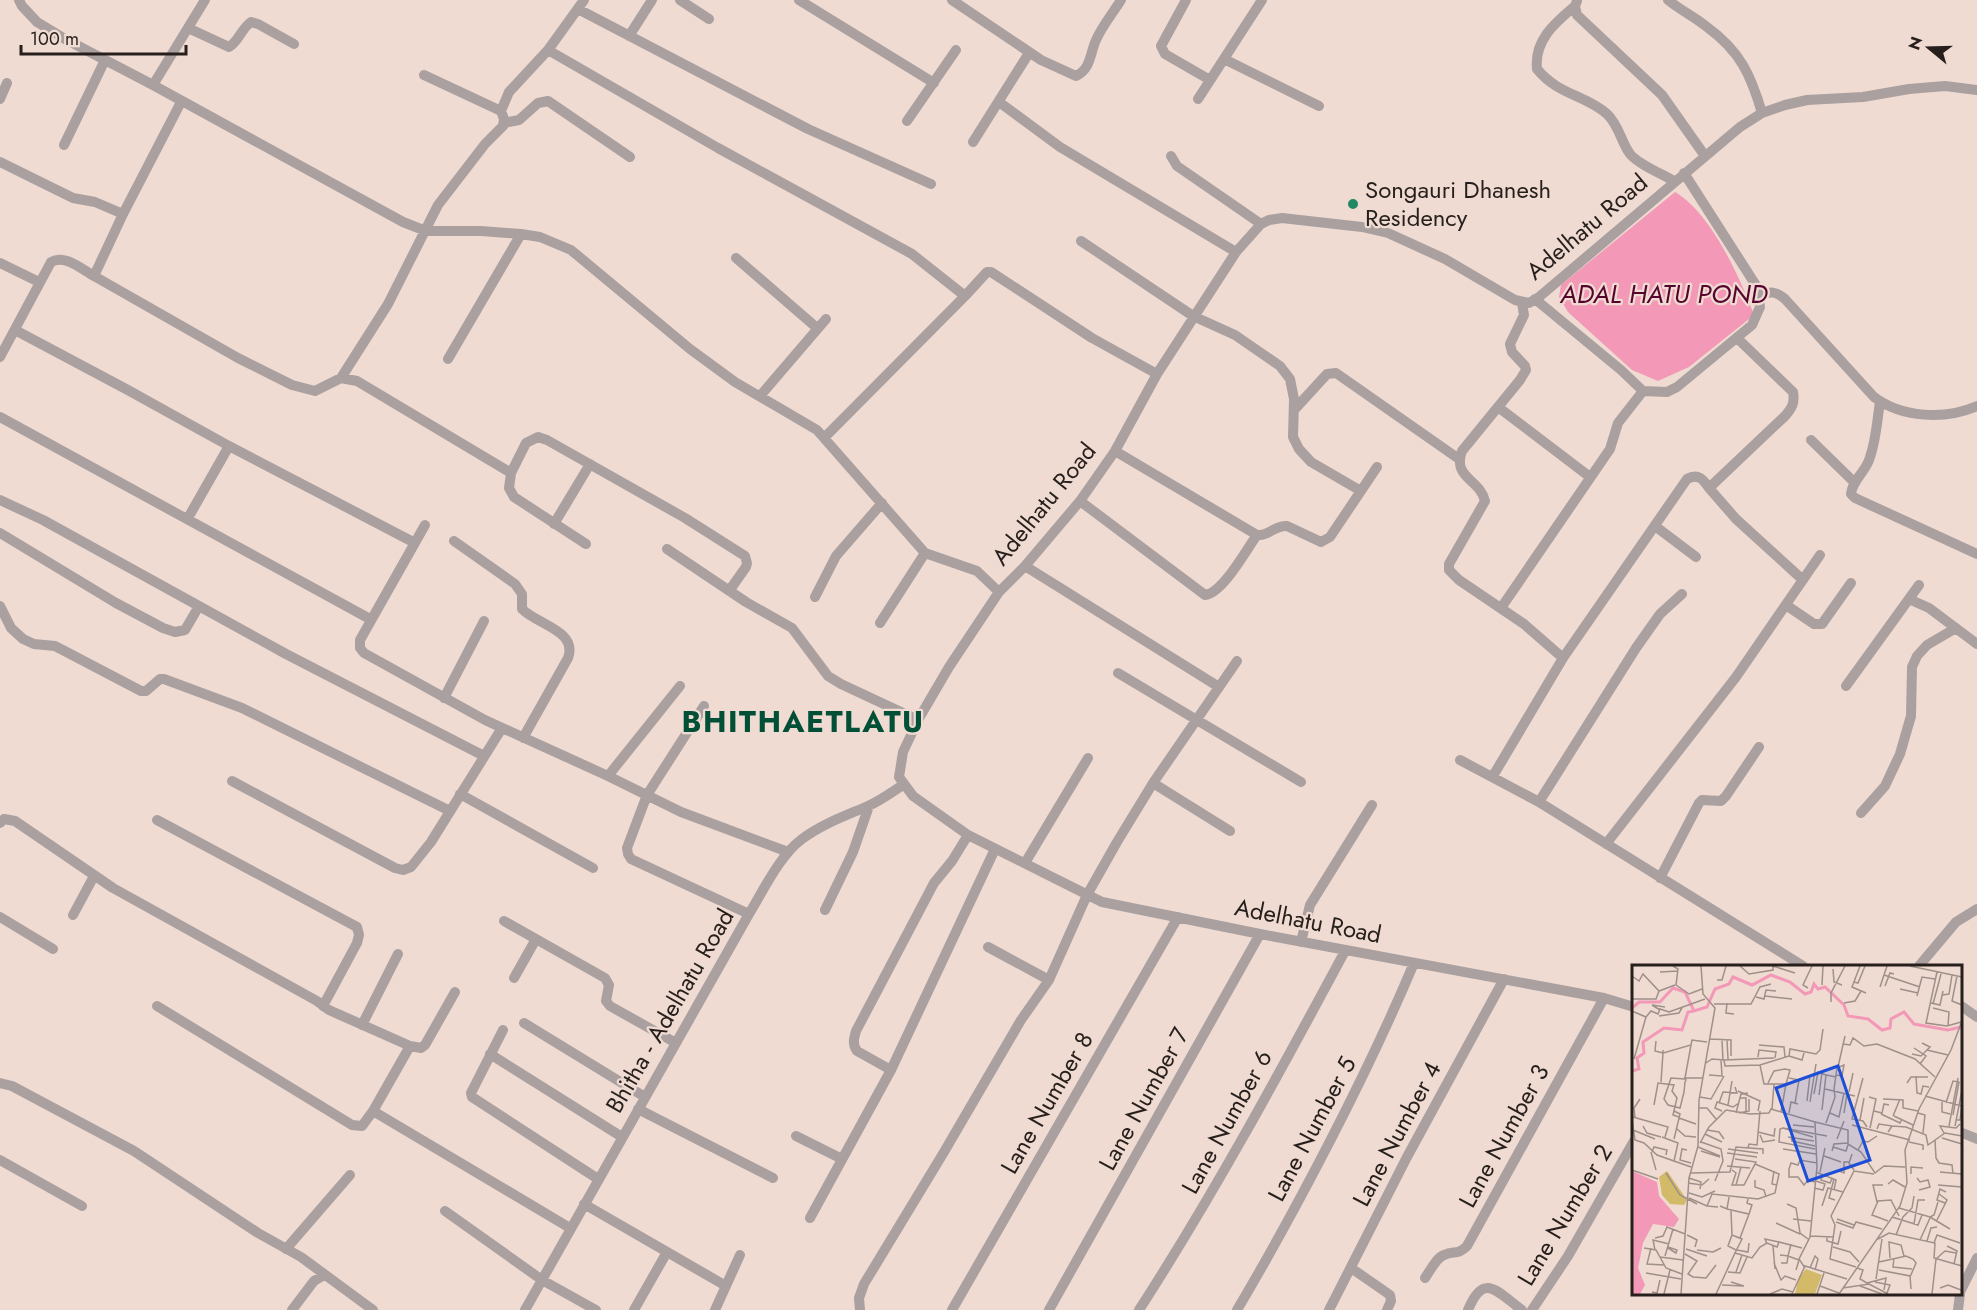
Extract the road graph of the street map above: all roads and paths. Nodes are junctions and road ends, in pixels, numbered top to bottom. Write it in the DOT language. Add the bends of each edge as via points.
graph roads {
  1 [pos="19,0"];
  2 [pos="205,0"];
  3 [pos="652,0"];
  4 [pos="680,0"];
  5 [pos="798,0"];
  6 [pos="952,0"];
  7 [pos="1121,0"];
  8 [pos="1186,0"];
  9 [pos="1262,0"];
  10 [pos="1668,0"];
  11 [pos="1576,3"];
  12 [pos="581,4"];
  13 [pos="709,19"];
  14 [pos="188,28"];
  15 [pos="629,36"];
  16 [pos="294,44"];
  17 [pos="549,50"];
  18 [pos="956,50"];
  19 [pos="1029,53"];
  20 [pos="1224,59"];
  21 [pos="105,60"];
  22 [pos="424,75"];
  23 [pos="1210,80"];
  24 [pos="7,83"];
  25 [pos="934,83"];
  26 [pos="153,85"];
  27 [pos="1977,90"];
  28 [pos="0,99"];
  29 [pos="1198,99"];
  30 [pos="181,102"];
  31 [pos="999,102"];
  32 [pos="1319,106"];
  33 [pos="501,111"];
  34 [pos="1762,113"];
  35 [pos="907,120"];
  36 [pos="504,123"];
  37 [pos="973,142"];
  38 [pos="64,145"];
  39 [pos="1171,156"];
  40 [pos="1705,156"];
  41 [pos="630,157"];
  42 [pos="0,162"];
  43 [pos="1684,173"];
  44 [pos="1674,181"];
  45 [pos="931,184"];
  46 [pos="123,214"];
  47 [pos="1261,224"];
  48 [pos="426,231"];
  49 [pos="521,234"];
  50 [pos="1081,240"];
  51 [pos="1236,252"];
  52 [pos="736,258"];
  53 [pos="0,262"];
  54 [pos="94,276"];
  55 [pos="39,282"];
  56 [pos="965,296"];
  57 [pos="1759,296"];
  58 [pos="1535,299"];
  59 [pos="1522,303"];
  60 [pos="1193,316"];
  61 [pos="826,319"];
  62 [pos="818,328"];
  63 [pos="15,330"];
  64 [pos="1737,338"];
  65 [pos="0,357"];
  66 [pos="448,359"];
  67 [pos="1157,374"];
  68 [pos="341,378"];
  69 [pos="1643,391"];
  70 [pos="760,396"];
  71 [pos="1880,402"];
  72 [pos="1977,406"];
  73 [pos="1498,407"];
  74 [pos="1294,410"];
  75 [pos="0,417"];
  76 [pos="824,438"];
  77 [pos="1810,440"];
  78 [pos="229,446"];
  79 [pos="1114,451"];
  80 [pos="1459,459"];
  81 [pos="590,464"];
  82 [pos="1377,467"];
  83 [pos="511,473"];
  84 [pos="1590,477"];
  85 [pos="1855,483"];
  86 [pos="1709,488"];
  87 [pos="1361,491"];
  88 [pos="0,500"];
  89 [pos="1080,501"];
  90 [pos="882,503"];
  91 [pos="188,518"];
  92 [pos="554,524"];
  93 [pos="425,525"];
  94 [pos="1655,526"];
  95 [pos="0,533"];
  96 [pos="1257,535"];
  97 [pos="454,541"];
  98 [pos="415,543"];
  99 [pos="586,544"];
  100 [pos="667,549"];
  101 [pos="925,553"];
  102 [pos="1977,554"];
  103 [pos="1820,555"];
  104 [pos="1696,557"];
  105 [pos="1025,566"];
  106 [pos="1803,580"];
  107 [pos="1851,583"];
  108 [pos="1919,585"];
  109 [pos="729,591"];
  110 [pos="999,592"];
  111 [pos="1682,594"];
  112 [pos="815,597"];
  113 [pos="1909,599"];
  114 [pos="1786,605"];
  115 [pos="0,606"];
  116 [pos="199,606"];
  117 [pos="1501,608"];
  118 [pos="370,619"];
  119 [pos="484,621"];
  120 [pos="880,623"];
  121 [pos="1956,628"];
  122 [pos="1977,645"];
  123 [pos="1563,658"];
  124 [pos="1237,661"];
  125 [pos="1118,673"];
  126 [pos="680,686"];
  127 [pos="1846,686"];
  128 [pos="1219,687"];
  129 [pos="444,698"];
  130 [pos="704,706"];
  131 [pos="918,720"];
  132 [pos="1196,721"];
  133 [pos="502,728"];
  134 [pos="523,738"];
  135 [pos="1759,747"];
  136 [pos="484,756"];
  137 [pos="1088,758"];
  138 [pos="1460,760"];
  139 [pos="608,776"];
  140 [pos="1493,776"];
  141 [pos="232,781"];
  142 [pos="1301,782"];
  143 [pos="1153,783"];
  144 [pos="903,785"];
  145 [pos="460,794"];
  146 [pos="647,795"];
  147 [pos="1539,802"];
  148 [pos="1372,805"];
  149 [pos="869,806"];
  150 [pos="450,811"];
  151 [pos="1861,813"];
  152 [pos="157,820"];
  153 [pos="0,823"];
  154 [pos="1230,831"];
  155 [pos="968,835"];
  156 [pos="1606,844"];
  157 [pos="995,849"];
  158 [pos="788,852"];
  159 [pos="1025,863"];
  160 [pos="593,868"];
  161 [pos="94,876"];
  162 [pos="1660,878"];
  163 [pos="1087,895"];
  164 [pos="1977,909"];
  165 [pos="825,910"];
  166 [pos="749,914"];
  167 [pos="73,915"];
  168 [pos="0,917"];
  169 [pos="1178,917"];
  170 [pos="504,921"];
  171 [pos="1260,934"];
  172 [pos="536,939"];
  173 [pos="1301,942"];
  174 [pos="988,946"];
  175 [pos="53,949"];
  176 [pos="1345,951"];
  177 [pos="398,954"];
  178 [pos="1414,963"];
  179 [pos="1801,965"];
  180 [pos="1920,965"];
  181 [pos="514,978"];
  182 [pos="1504,979"];
  183 [pos="1049,980"];
  184 [pos="455,992"];
  185 [pos="1604,998"];
  186 [pos="157,1006"];
  187 [pos="323,1006"];
  188 [pos="1632,1006"];
  189 [pos="1962,1006"];
  190 [pos="1977,1017"];
  191 [pos="524,1023"];
  192 [pos="362,1025"];
  193 [pos="503,1030"];
  194 [pos="676,1043"];
  195 [pos="410,1046"];
  196 [pos="490,1054"];
  197 [pos="891,1070"];
  198 [pos="0,1083"];
  199 [pos="645,1097"];
  200 [pos="638,1109"];
  201 [pos="373,1111"];
  202 [pos="1962,1135"];
  203 [pos="796,1136"];
  204 [pos="622,1137"];
  205 [pos="1977,1139"];
  206 [pos="1632,1144"];
  207 [pos="842,1159"];
  208 [pos="0,1160"];
  209 [pos="350,1176"];
  210 [pos="773,1178"];
  211 [pos="598,1179"];
  212 [pos="584,1204"];
  213 [pos="82,1206"];
  214 [pos="445,1211"];
  215 [pos="810,1218"];
  216 [pos="570,1228"];
  217 [pos="286,1249"];
  218 [pos="667,1252"];
  219 [pos="740,1255"];
  220 [pos="1977,1258"];
  221 [pos="1962,1265"];
  222 [pos="1350,1268"];
  223 [pos="1970,1271"];
  224 [pos="324,1275"];
  225 [pos="1425,1278"];
  226 [pos="542,1280"];
  227 [pos="726,1286"];
  228 [pos="1962,1289"];
  229 [pos="1960,1295"];
  230 [pos="368,1309"];
  231 [pos="292,1310"];
  232 [pos="525,1310"];
  233 [pos="596,1310"];
  234 [pos="634,1310"];
  235 [pos="715,1310"];
  236 [pos="860,1310"];
  237 [pos="952,1310"];
  238 [pos="1049,1310"];
  239 [pos="1139,1310"];
  240 [pos="1237,1310"];
  241 [pos="1329,1310"];
  242 [pos="1387,1310"];
  243 [pos="1468,1310"];
  244 [pos="1522,1310"];
  245 [pos="1532,1310"];
  246 [pos="1958,1310"];
  1 -- 21 [label="street" via="37,22"];
  2 -- 14 [label="street"];
  3 -- 15 [label="street"];
  4 -- 13 [label="street"];
  5 -- 25 [label="street"];
  6 -- 19 [label="street"];
  7 -- 19 [label="street" via="1080,75 1072,75"];
  8 -- 23 [label="street" via="1161,46 1165,54"];
  9 -- 20 [label="street"];
  10 -- 34 [label="street" via="1727,43 1742,61 1754,83"];
  11 -- 40 [label="street" via="1577,15 1662,95"];
  11 -- 44 [label="street" via="1543,40 1537,69 1564,92 1606,113 1632,156"];
  12 -- 15 [label="street"];
  12 -- 17 [label="street"];
  14 -- 16 [label="street" via="229,46 251,22"];
  14 -- 26 [label="street"];
  15 -- 45 [label="street" via="808,129"];
  17 -- 33 [label="street" via="509,92"];
  17 -- 56 [label="street" via="912,254"];
  18 -- 25 [label="street"];
  19 -- 31 [label="street"];
  20 -- 23 [label="street"];
  20 -- 32 [label="street"];
  21 -- 26 [label="street"];
  21 -- 38 [label="street"];
  22 -- 33 [label="street"];
  23 -- 29 [label="street"];
  24 -- 28 [label="street"];
  25 -- 35 [label="street"];
  26 -- 30 [label="street"];
  27 -- 34 [label="street, Adelhatu Road" via="1945,86 1909,89 1863,97 1807,100"];
  30 -- 46 [label="street"];
  30 -- 48 [label="street"];
  31 -- 37 [label="street"];
  31 -- 51 [label="street" via="1069,152"];
  33 -- 36 [label="street"];
  34 -- 40 [label="street, Adelhatu Road"];
  36 -- 41 [label="street" via="519,120 538,103 548,101"];
  36 -- 48 [label="street" via="447,193"];
  39 -- 47 [label="street" via="1177,166"];
  40 -- 43 [label="street, Adelhatu Road"];
  42 -- 46 [label="street" via="72,198 95,202"];
  43 -- 44 [label="street, Adelhatu Road"];
  43 -- 57 [label="street"];
  44 -- 58 [label="street, Adelhatu Road"];
  46 -- 54 [label="street"];
  47 -- 51 [label="street, Adelhatu Road"];
  47 -- 59 [label="street, Adelhatu Road" via="1282,218 1388,233 1445,259"];
  48 -- 49 [label="street"];
  48 -- 68 [label="street" via="388,304"];
  49 -- 66 [label="street"];
  49 -- 70 [label="street" via="571,250 690,349"];
  50 -- 60 [label="street"];
  51 -- 60 [label="street, Adelhatu Road"];
  52 -- 62 [label="street"];
  53 -- 55 [label="street"];
  54 -- 55 [label="street" via="56,259"];
  54 -- 68 [label="street" via="292,385 315,391"];
  55 -- 63 [label="street"];
  56 -- 67 [label="street" via="991,272 1092,338"];
  56 -- 76 [label="street"];
  57 -- 64 [label="street" via="1755,320"];
  57 -- 71 [label="street" via="1770,291 1785,299"];
  58 -- 59 [label="street, Adelhatu Road"];
  58 -- 69 [label="street"];
  59 -- 73 [label="street" via="1524,315 1510,344 1526,370"];
  60 -- 67 [label="street, Adelhatu Road"];
  60 -- 74 [label="street" via="1235,335 1280,366 1290,379"];
  61 -- 62 [label="street"];
  62 -- 70 [label="street"];
  63 -- 65 [label="street"];
  63 -- 78 [label="street"];
  64 -- 69 [label="street" via="1672,390"];
  64 -- 86 [label="street" via="1793,392 1793,407"];
  67 -- 79 [label="street, Adelhatu Road"];
  68 -- 83 [label="street" via="357,381"];
  69 -- 84 [label="street" via="1618,423 1610,449"];
  70 -- 76 [label="street" via="807,423"];
  71 -- 72 [label="street" via="1899,411 1940,415 1961,413"];
  71 -- 85 [label="street" via="1870,458"];
  73 -- 80 [label="street"];
  73 -- 84 [label="street"];
  74 -- 80 [label="street" via="1327,374 1336,374"];
  74 -- 87 [label="street" via="1293,437 1306,458"];
  75 -- 91 [label="street"];
  76 -- 90 [label="street"];
  77 -- 85 [label="street"];
  78 -- 91 [label="street"];
  78 -- 98 [label="street"];
  79 -- 89 [label="street, Adelhatu Road"];
  79 -- 96 [label="street"];
  80 -- 117 [label="street" via="1461,470 1484,493 1485,501 1449,570"];
  81 -- 83 [label="street" via="538,437 526,443"];
  81 -- 92 [label="street"];
  81 -- 109 [label="street" via="745,556 746,567"];
  82 -- 87 [label="street"];
  83 -- 92 [label="street" via="510,493"];
  84 -- 117 [label="street"];
  85 -- 102 [label="street" via="1851,494 1855,498"];
  86 -- 94 [label="street" via="1698,476 1687,479"];
  86 -- 106 [label="street" via="1736,519"];
  87 -- 96 [label="street" via="1325,541 1281,525"];
  88 -- 116 [label="street"];
  89 -- 96 [label="street" via="1205,595 1213,594 1221,586"];
  89 -- 105 [label="street, Adelhatu Road"];
  90 -- 101 [label="street"];
  90 -- 112 [label="street" via="841,549"];
  91 -- 118 [label="street"];
  92 -- 99 [label="street"];
  93 -- 98 [label="street"];
  94 -- 104 [label="street"];
  94 -- 123 [label="street"];
  95 -- 116 [label="street" via="163,628 184,630"];
  97 -- 134 [label="street" via="515,584 522,594 522,609 565,636 570,644 568,658"];
  98 -- 118 [label="street"];
  100 -- 109 [label="street"];
  101 -- 110 [label="street" via="977,571"];
  101 -- 120 [label="street"];
  103 -- 106 [label="street"];
  105 -- 110 [label="street, Adelhatu Road"];
  105 -- 128 [label="street"];
  106 -- 114 [label="street"];
  107 -- 114 [label="street" via="1822,624 1814,624"];
  108 -- 113 [label="street"];
  109 -- 131 [label="street" via="792,628 828,676"];
  110 -- 131 [label="street, Adelhatu Road"];
  111 -- 147 [label="street" via="1660,614 1636,648"];
  113 -- 121 [label="street"];
  113 -- 127 [label="street"];
  114 -- 156 [label="street" via="1725,692"];
  115 -- 150 [label="street" via="16,633 34,644 55,646 141,691 164,679 242,708"];
  116 -- 136 [label="street"];
  117 -- 123 [label="street"];
  118 -- 129 [label="street" via="360,648"];
  119 -- 129 [label="street"];
  121 -- 122 [label="street"];
  121 -- 151 [label="street" via="1927,645 1917,656 1912,667 1911,716 1900,754 1885,786"];
  123 -- 140 [label="street"];
  124 -- 128 [label="street"];
  125 -- 132 [label="street"];
  126 -- 139 [label="street"];
  128 -- 132 [label="street"];
  129 -- 133 [label="street"];
  130 -- 146 [label="street"];
  131 -- 144 [label="street, Adelhatu Road" via="903,752 899,777"];
  132 -- 142 [label="street"];
  132 -- 143 [label="street"];
  133 -- 134 [label="street"];
  133 -- 136 [label="street"];
  134 -- 139 [label="street"];
  135 -- 162 [label="street" via="1726,796 1720,801 1699,803"];
  136 -- 145 [label="street"];
  137 -- 159 [label="street"];
  138 -- 140 [label="street"];
  139 -- 146 [label="street"];
  140 -- 147 [label="street"];
  141 -- 150 [label="street" via="404,870 418,859"];
  143 -- 154 [label="street"];
  143 -- 163 [label="street"];
  144 -- 149 [label="street, Bhitha - Adelhatu Road"];
  144 -- 155 [label="street, Adelhatu Road"];
  145 -- 150 [label="street"];
  145 -- 160 [label="street"];
  146 -- 158 [label="street" via="681,812"];
  146 -- 166 [label="street" via="627,848 632,859"];
  147 -- 156 [label="street"];
  148 -- 173 [label="street" via="1310,906"];
  149 -- 158 [label="street, Bhitha - Adelhatu Road" via="801,839"];
  149 -- 165 [label="street" via="853,852"];
  152 -- 187 [label="street" via="357,927 357,944"];
  153 -- 161 [label="street" via="4,819 15,821"];
  155 -- 157 [label="street, Adelhatu Road"];
  155 -- 197 [label="street" via="934,883 853,1039 857,1051"];
  156 -- 162 [label="street"];
  157 -- 159 [label="street, Adelhatu Road"];
  157 -- 197 [label="street"];
  158 -- 166 [label="street, Bhitha - Adelhatu Road"];
  159 -- 163 [label="street, Adelhatu Road"];
  161 -- 167 [label="street"];
  161 -- 187 [label="street"];
  162 -- 179 [label="street"];
  163 -- 169 [label="street, Adelhatu Road" via="1102,902"];
  163 -- 183 [label="street"];
  164 -- 180 [label="street" via="1956,922"];
  166 -- 194 [label="street, Bhitha - Adelhatu Road"];
  168 -- 175 [label="street"];
  169 -- 171 [label="street, Adelhatu Road"];
  169 -- 237 [label="street, Lane Number 8"];
  170 -- 172 [label="street"];
  171 -- 173 [label="street, Adelhatu Road"];
  171 -- 238 [label="street, Lane Number 7"];
  172 -- 181 [label="street"];
  172 -- 194 [label="street" via="608,981 605,997 610,1006"];
  173 -- 176 [label="street, Adelhatu Road"];
  174 -- 183 [label="street"];
  176 -- 178 [label="street, Adelhatu Road"];
  176 -- 239 [label="street, Lane Number 6" via="1199,1214"];
  177 -- 192 [label="street"];
  178 -- 182 [label="street, Adelhatu Road"];
  178 -- 240 [label="street, Lane Number 5" via="1368,1068"];
  182 -- 185 [label="street, Adelhatu Road"];
  182 -- 222 [label="street, Lane Number 4"];
  183 -- 236 [label="street" via="864,1284"];
  184 -- 195 [label="street" via="425,1045"];
  185 -- 188 [label="street, Adelhatu Road"];
  185 -- 225 [label="street, Lane Number 3" via="1467,1246 1440,1258"];
  186 -- 201 [label="street" via="352,1125 362,1126"];
  187 -- 192 [label="street"];
  189 -- 190 [label="street"];
  191 -- 199 [label="street"];
  192 -- 195 [label="street"];
  193 -- 196 [label="street"];
  194 -- 199 [label="street, Bhitha - Adelhatu Road"];
  195 -- 201 [label="street"];
  196 -- 204 [label="street"];
  196 -- 211 [label="street" via="472,1097"];
  197 -- 207 [label="street"];
  198 -- 217 [label="street" via="134,1151"];
  199 -- 200 [label="street, Bhitha - Adelhatu Road"];
  200 -- 204 [label="street, Bhitha - Adelhatu Road"];
  200 -- 210 [label="street"];
  201 -- 216 [label="street"];
  202 -- 205 [label="street"];
  203 -- 207 [label="street"];
  204 -- 211 [label="street, Bhitha - Adelhatu Road"];
  206 -- 245 [label="street, Lane Number 2"];
  207 -- 215 [label="street"];
  208 -- 213 [label="street"];
  209 -- 217 [label="street"];
  211 -- 212 [label="street, Bhitha - Adelhatu Road"];
  212 -- 216 [label="street, Bhitha - Adelhatu Road"];
  212 -- 218 [label="street"];
  214 -- 226 [label="street"];
  216 -- 226 [label="street, Bhitha - Adelhatu Road"];
  217 -- 224 [label="street"];
  218 -- 227 [label="street"];
  218 -- 234 [label="street"];
  219 -- 227 [label="street"];
  220 -- 223 [label="street"];
  221 -- 223 [label="street"];
  222 -- 241 [label="street, Lane Number 4"];
  222 -- 242 [label="street" via="1390,1295"];
  223 -- 228 [label="street"];
  224 -- 230 [label="street"];
  224 -- 231 [label="street" via="314,1281"];
  226 -- 232 [label="street, Bhitha - Adelhatu Road"];
  226 -- 233 [label="street"];
  227 -- 235 [label="street"];
  229 -- 246 [label="street"];
  243 -- 244 [label="street" via="1477,1292 1490,1287"];
}
